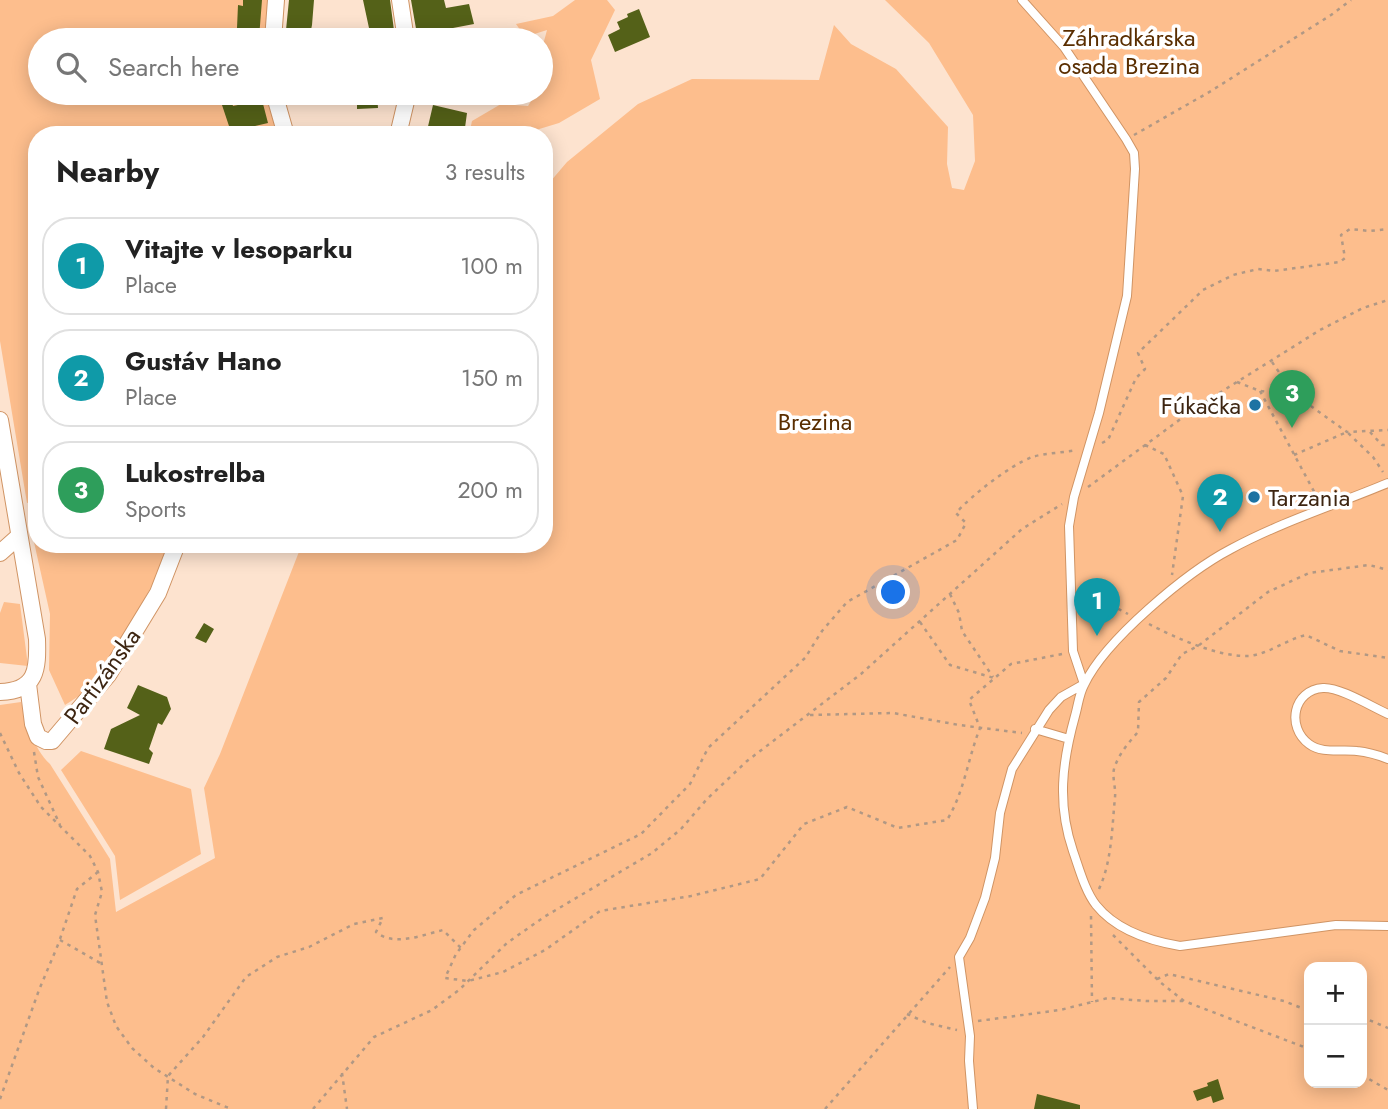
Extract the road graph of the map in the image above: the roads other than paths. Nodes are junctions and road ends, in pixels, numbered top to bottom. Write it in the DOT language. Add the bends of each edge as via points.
graph roads {
  1 [pos="276,0"];
  2 [pos="400,0"];
  3 [pos="1022,0"];
  4 [pos="274,28"];
  5 [pos="404,28"];
  6 [pos="277,105"];
  7 [pos="405,105"];
  8 [pos="283,126"];
  9 [pos="400,126"];
  10 [pos="0,420"];
  11 [pos="1388,482"];
  12 [pos="18,537"];
  13 [pos="0,552"];
  14 [pos="174,553"];
  15 [pos="27,684"];
  16 [pos="1084,684"];
  17 [pos="0,692"];
  18 [pos="1388,714"];
  19 [pos="1035,729"];
  20 [pos="1069,739"];
  21 [pos="1388,759"];
  22 [pos="1388,926"];
  23 [pos="973,1109"];
  1 -- 4 [label="street"];
  2 -- 5 [label="street"];
  3 -- 16 [label="lane" via="1064,47 1134,153 1127,296 1069,526 1073,651"];
  6 -- 8 [label="street"];
  7 -- 9 [label="street"];
  10 -- 12 [label="street"];
  11 -- 16 [label="lane" via="1292,519 1229,550 1169,592 1112,647"];
  12 -- 13 [label="street"];
  12 -- 15 [label="street" via="37,639 38,663"];
  14 -- 15 [label="street, Partizánska" via="158,593 108,675 57,737 46,741 37,737"];
  15 -- 17 [label="street" via="17,691"];
  16 -- 19 [label="lane" via="1061,697"];
  16 -- 20 [label="lane"];
  18 -- 21 [label="lane" via="1324,688 1304,696 1296,705 1295,717 1310,745"];
  19 -- 20 [label="lane"];
  19 -- 23 [label="lane" via="1012,769 985,898 959,957 970,1036"];
  20 -- 22 [label="lane" via="1061,791 1067,834 1095,904 1130,932 1180,946 1336,925"];
}
